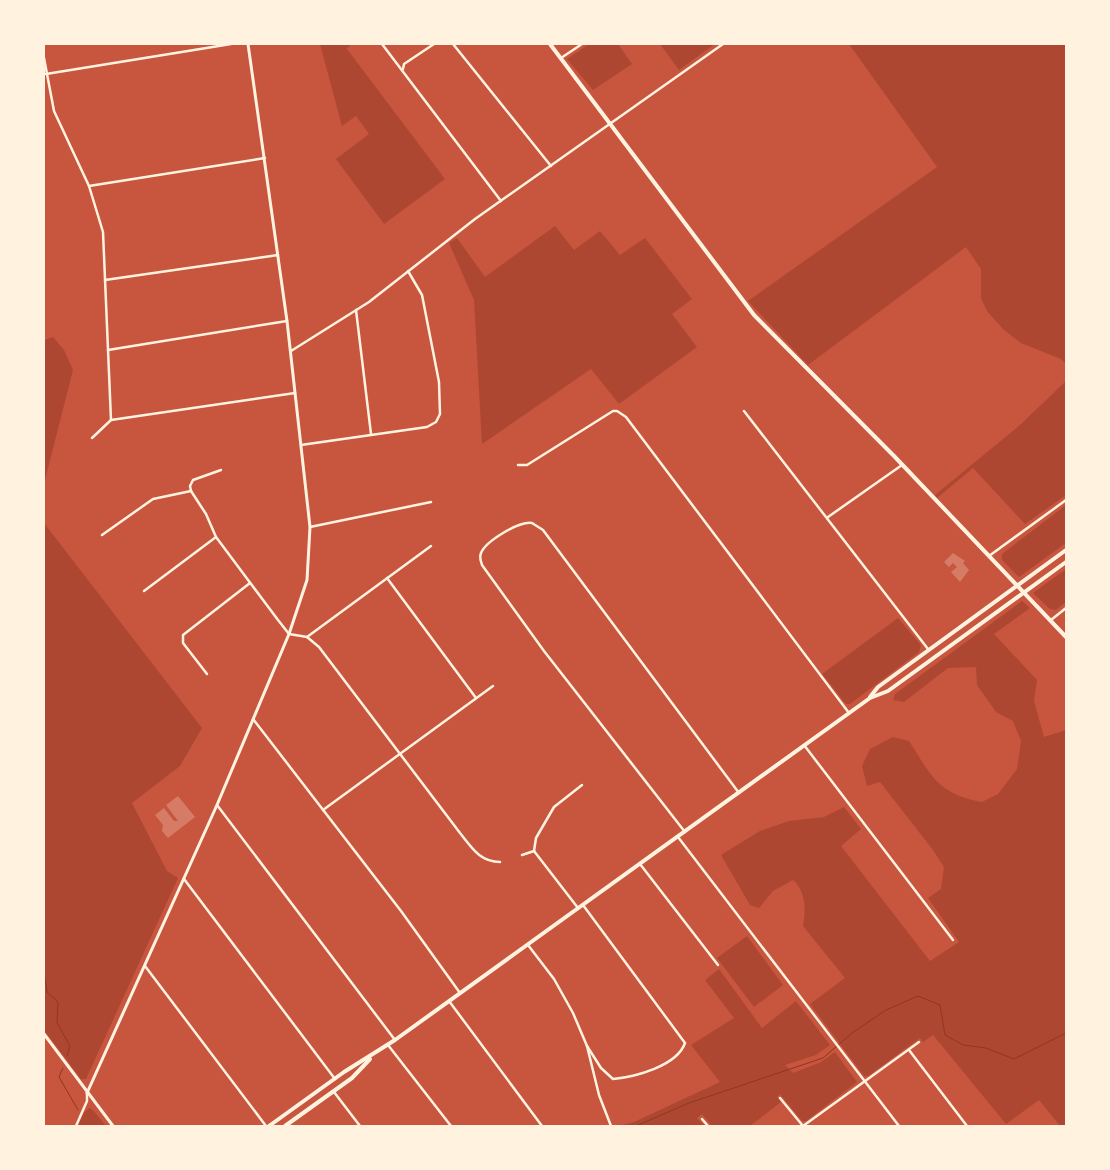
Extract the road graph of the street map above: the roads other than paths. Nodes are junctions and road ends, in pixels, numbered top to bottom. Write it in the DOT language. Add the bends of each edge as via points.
graph roads {
  1 [pos="231,44"];
  2 [pos="248,44"];
  3 [pos="382,44"];
  4 [pos="434,44"];
  5 [pos="453,44"];
  6 [pos="550,44"];
  7 [pos="582,44"];
  8 [pos="723,44"];
  9 [pos="44,58"];
  10 [pos="561,58"];
  11 [pos="403,70"];
  12 [pos="46,74"];
  13 [pos="611,125"];
  14 [pos="265,158"];
  15 [pos="551,166"];
  16 [pos="89,186"];
  17 [pos="501,200"];
  18 [pos="278,255"];
  19 [pos="408,271"];
  20 [pos="105,280"];
  21 [pos="356,310"];
  22 [pos="287,321"];
  23 [pos="108,350"];
  24 [pos="290,351"];
  25 [pos="295,393"];
  26 [pos="744,411"];
  27 [pos="112,420"];
  28 [pos="371,434"];
  29 [pos="92,438"];
  30 [pos="301,445"];
  31 [pos="518,465"];
  32 [pos="902,465"];
  33 [pos="222,470"];
  34 [pos="191,491"];
  35 [pos="1066,500"];
  36 [pos="431,502"];
  37 [pos="828,517"];
  38 [pos="310,527"];
  39 [pos="102,535"];
  40 [pos="216,538"];
  41 [pos="431,546"];
  42 [pos="1066,550"];
  43 [pos="989,556"];
  44 [pos="1066,562"];
  45 [pos="387,578"];
  46 [pos="250,583"];
  47 [pos="144,591"];
  48 [pos="1066,608"];
  49 [pos="1051,620"];
  50 [pos="289,634"];
  51 [pos="307,637"];
  52 [pos="1066,637"];
  53 [pos="928,649"];
  54 [pos="208,674"];
  55 [pos="493,686"];
  56 [pos="476,698"];
  57 [pos="870,698"];
  58 [pos="849,713"];
  59 [pos="253,719"];
  60 [pos="804,745"];
  61 [pos="400,754"];
  62 [pos="582,785"];
  63 [pos="740,793"];
  64 [pos="217,805"];
  65 [pos="323,810"];
  66 [pos="685,832"];
  67 [pos="678,837"];
  68 [pos="534,851"];
  69 [pos="522,855"];
  70 [pos="500,862"];
  71 [pos="640,864"];
  72 [pos="184,879"];
  73 [pos="583,905"];
  74 [pos="578,908"];
  75 [pos="952,940"];
  76 [pos="528,945"];
  77 [pos="718,964"];
  78 [pos="144,965"];
  79 [pos="460,993"];
  80 [pos="449,1001"];
  81 [pos="44,1034"];
  82 [pos="394,1040"];
  83 [pos="919,1042"];
  84 [pos="388,1045"];
  85 [pos="587,1046"];
  86 [pos="908,1050"];
  87 [pos="374,1055"];
  88 [pos="335,1079"];
  89 [pos="864,1082"];
  90 [pos="333,1091"];
  91 [pos="87,1093"];
  92 [pos="780,1098"];
  93 [pos="702,1119"];
  94 [pos="76,1126"];
  95 [pos="113,1126"];
  96 [pos="268,1126"];
  97 [pos="285,1126"];
  98 [pos="360,1126"];
  99 [pos="451,1126"];
  100 [pos="542,1126"];
  101 [pos="611,1126"];
  102 [pos="708,1126"];
  103 [pos="803,1126"];
  104 [pos="899,1126"];
  105 [pos="967,1126"];
  1 -- 12 [label="street"];
  2 -- 14 [label="street"];
  3 -- 11 [label="street"];
  4 -- 11 [label="street" via="404,64"];
  5 -- 15 [label="street"];
  6 -- 10 [label="main road"];
  7 -- 10 [label="street"];
  8 -- 13 [label="street"];
  9 -- 12 [label="street"];
  10 -- 13 [label="main road"];
  11 -- 17 [label="street"];
  12 -- 16 [label="street" via="54,111"];
  13 -- 15 [label="street"];
  13 -- 32 [label="main road" via="754,315"];
  14 -- 16 [label="street"];
  14 -- 18 [label="street"];
  15 -- 17 [label="street"];
  16 -- 20 [label="street" via="103,232"];
  17 -- 19 [label="street"];
  18 -- 20 [label="street"];
  18 -- 22 [label="street"];
  19 -- 21 [label="street"];
  19 -- 28 [label="street" via="422,295 439,382 440,414 436,422 427,426"];
  20 -- 23 [label="street"];
  21 -- 24 [label="street"];
  21 -- 28 [label="street"];
  22 -- 23 [label="street"];
  22 -- 24 [label="street"];
  23 -- 27 [label="street"];
  24 -- 25 [label="street"];
  25 -- 27 [label="street"];
  25 -- 30 [label="street"];
  26 -- 37 [label="street"];
  27 -- 29 [label="street"];
  28 -- 30 [label="street"];
  30 -- 38 [label="street"];
  31 -- 58 [label="street" via="527,465 613,411 626,417"];
  32 -- 37 [label="street"];
  32 -- 43 [label="main road"];
  33 -- 34 [label="street" via="193,480"];
  34 -- 39 [label="street" via="153,499"];
  34 -- 40 [label="street"];
  35 -- 43 [label="street"];
  36 -- 38 [label="street"];
  37 -- 53 [label="street"];
  38 -- 50 [label="street" via="306,580"];
  40 -- 46 [label="street"];
  40 -- 47 [label="street"];
  41 -- 45 [label="street"];
  42 -- 53 [label="main road"];
  43 -- 49 [label="main road"];
  44 -- 57 [label="main road" via="888,691"];
  45 -- 51 [label="street"];
  45 -- 56 [label="street"];
  46 -- 50 [label="street"];
  46 -- 54 [label="street" via="183,635 183,643"];
  48 -- 49 [label="street"];
  49 -- 52 [label="main road"];
  50 -- 51 [label="street"];
  50 -- 59 [label="street"];
  51 -- 61 [label="street" via="319,647"];
  53 -- 57 [label="main road" via="878,686"];
  55 -- 56 [label="street"];
  56 -- 61 [label="street"];
  57 -- 58 [label="main road"];
  58 -- 60 [label="main road"];
  59 -- 64 [label="street"];
  59 -- 65 [label="street"];
  60 -- 63 [label="main road"];
  60 -- 75 [label="street"];
  61 -- 65 [label="street"];
  61 -- 70 [label="street" via="480,857"];
  62 -- 68 [label="street" via="554,807 536,838"];
  63 -- 66 [label="main road"];
  63 -- 66 [label="street" via="538,526 525,522 515,525 484,549 482,565 544,651"];
  64 -- 72 [label="street"];
  64 -- 82 [label="street"];
  65 -- 79 [label="street"];
  66 -- 67 [label="main road"];
  67 -- 71 [label="main road"];
  67 -- 89 [label="street"];
  68 -- 69 [label="street"];
  68 -- 74 [label="street"];
  71 -- 73 [label="main road"];
  71 -- 77 [label="street"];
  72 -- 78 [label="street"];
  72 -- 88 [label="street"];
  73 -- 74 [label="main road"];
  73 -- 85 [label="street" via="684,1041 684,1047 660,1066 613,1079 601,1068"];
  74 -- 76 [label="main road"];
  76 -- 79 [label="main road"];
  76 -- 85 [label="street" via="563,993"];
  78 -- 91 [label="street"];
  78 -- 96 [label="street"];
  79 -- 80 [label="main road"];
  80 -- 82 [label="main road"];
  80 -- 100 [label="street"];
  81 -- 91 [label="street"];
  82 -- 84 [label="main road"];
  83 -- 86 [label="street"];
  84 -- 87 [label="main road"];
  84 -- 99 [label="street"];
  85 -- 101 [label="street"];
  86 -- 89 [label="street"];
  86 -- 105 [label="street"];
  87 -- 88 [label="main road"];
  87 -- 90 [label="main road" via="352,1078"];
  88 -- 96 [label="main road"];
  89 -- 103 [label="street"];
  89 -- 104 [label="street"];
  90 -- 97 [label="main road"];
  90 -- 98 [label="street"];
  91 -- 94 [label="street"];
  91 -- 95 [label="street"];
  92 -- 103 [label="street"];
  93 -- 102 [label="street"];
}
